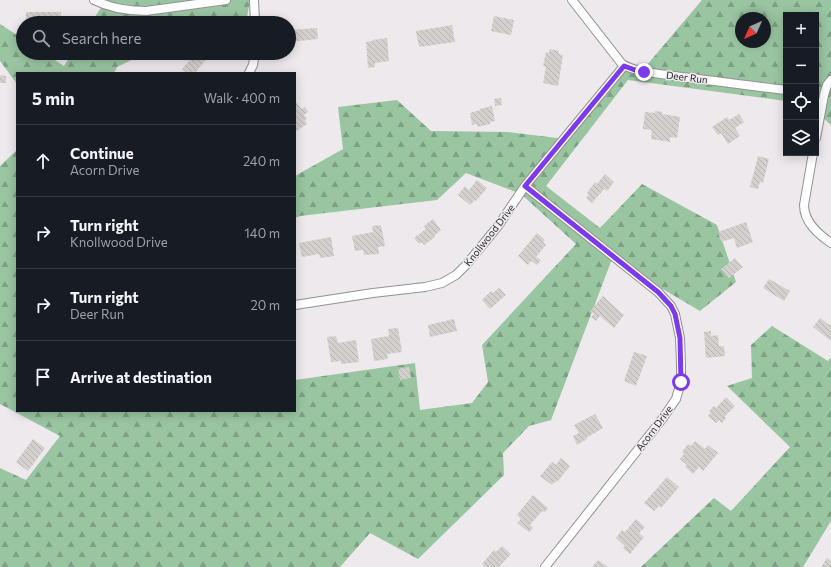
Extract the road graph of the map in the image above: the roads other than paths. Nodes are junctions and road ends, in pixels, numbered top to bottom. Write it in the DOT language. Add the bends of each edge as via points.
graph roads {
  1 [pos="94,0"];
  2 [pos="226,0"];
  3 [pos="254,0"];
  4 [pos="572,0"];
  5 [pos="255,16"];
  6 [pos="254,60"];
  7 [pos="624,66"];
  8 [pos="250,72"];
  9 [pos="831,80"];
  10 [pos="783,90"];
  11 [pos="820,94"];
  12 [pos="818,120"];
  13 [pos="812,156"];
  14 [pos="525,186"];
  15 [pos="831,243"];
  16 [pos="296,305"];
  17 [pos="545,567"];
  1 -- 2 [label="street" via="108,6 146,11"];
  3 -- 5 [label="street"];
  4 -- 7 [label="street"];
  6 -- 8 [label="street"];
  7 -- 10 [label="street, Deer Run" via="635,70"];
  7 -- 14 [label="street, Knollwood Drive"];
  9 -- 11 [label="street"];
  11 -- 12 [label="street"];
  13 -- 15 [label="street" via="804,210 808,221"];
  14 -- 16 [label="street, Knollwood Drive" via="498,226 466,265 446,281 425,287"];
  14 -- 17 [label="street, Acorn Drive" via="658,292 675,314 680,338 681,382 676,398"];
}
